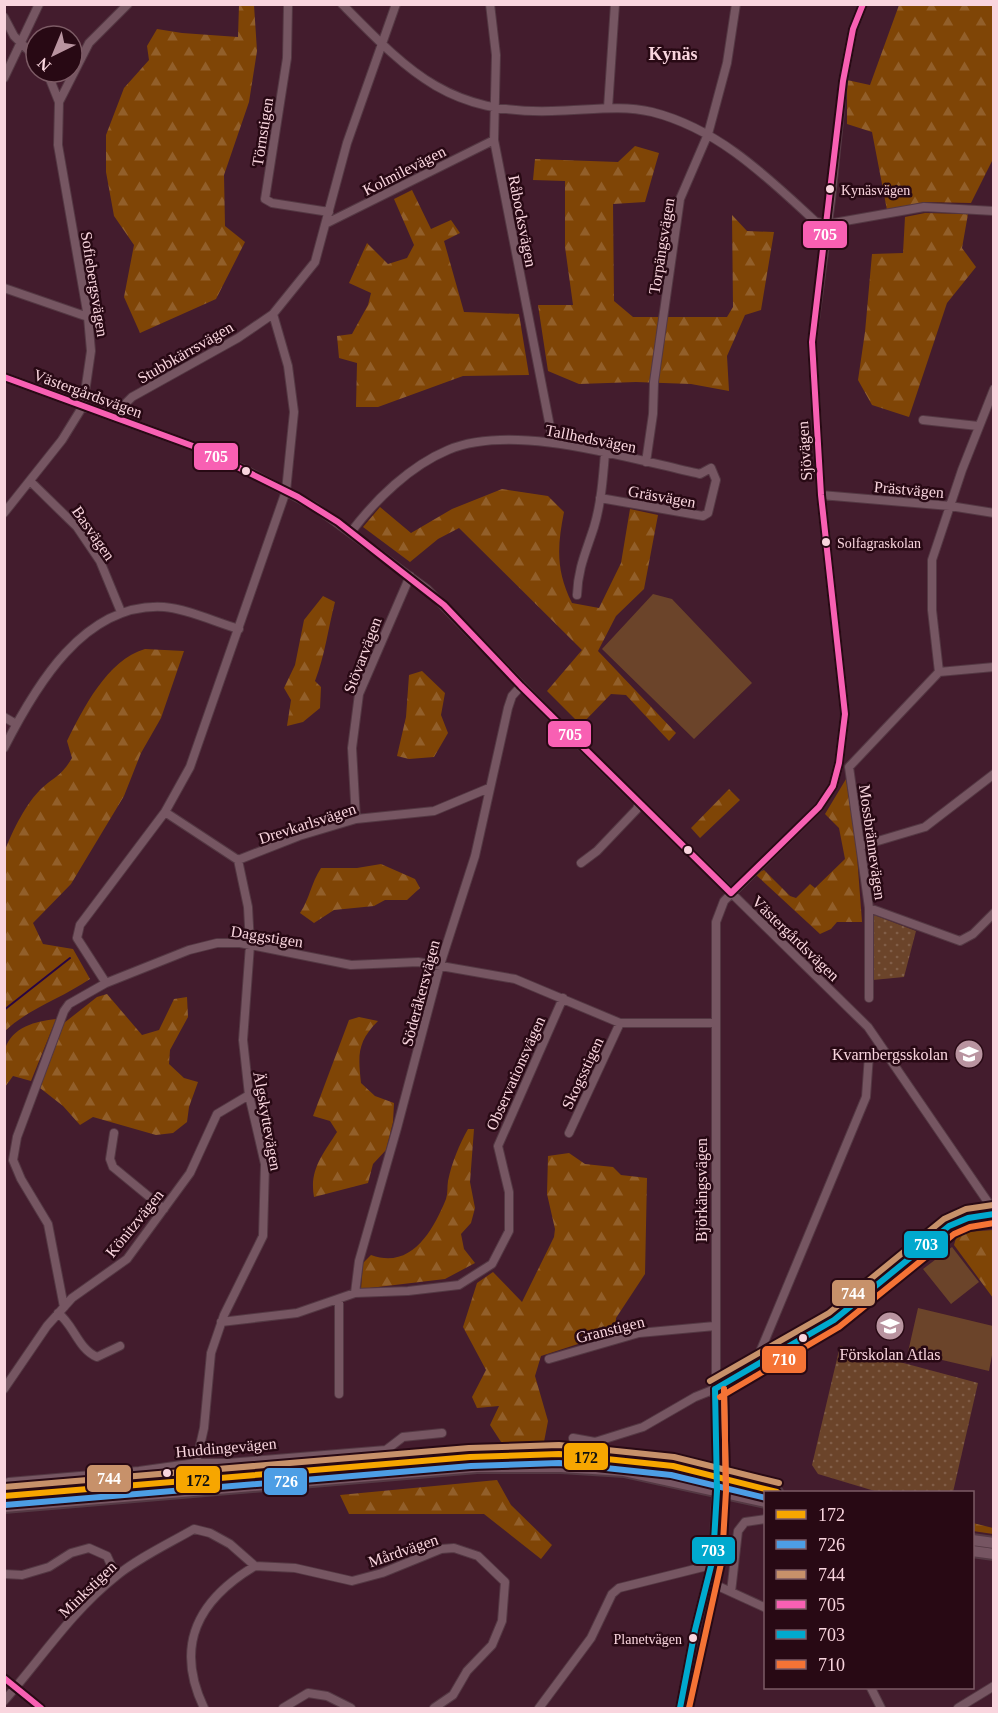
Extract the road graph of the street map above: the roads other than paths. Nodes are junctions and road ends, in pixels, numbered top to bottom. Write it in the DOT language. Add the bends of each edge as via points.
graph roads {
  1 [pos="39,4"];
  2 [pos="128,4"];
  3 [pos="288,4"];
  4 [pos="342,4"];
  5 [pos="396,4"];
  6 [pos="490,4"];
  7 [pos="615,4"];
  8 [pos="736,4"];
  9 [pos="863,4"];
  10 [pos="4,17"];
  11 [pos="22,44"];
  12 [pos="382,44"];
  13 [pos="4,78"];
  14 [pos="52,84"];
  15 [pos="59,102"];
  16 [pos="496,108"];
  17 [pos="608,108"];
  18 [pos="708,134"];
  19 [pos="494,140"];
  20 [pos="993,211"];
  21 [pos="329,212"];
  22 [pos="327,223"];
  23 [pos="828,224"];
  24 [pos="4,288"];
  25 [pos="273,314"];
  26 [pos="88,317"];
  27 [pos="4,376"];
  28 [pos="993,389"];
  29 [pos="83,406"];
  30 [pos="117,418"];
  31 [pos="923,420"];
  32 [pos="978,426"];
  33 [pos="553,441"];
  34 [pos="605,453"];
  35 [pos="646,462"];
  36 [pos="711,468"];
  37 [pos="30,481"];
  38 [pos="286,491"];
  39 [pos="821,495"];
  40 [pos="600,498"];
  41 [pos="950,506"];
  42 [pos="4,513"];
  43 [pos="993,513"];
  44 [pos="351,532"];
  45 [pos="410,576"];
  46 [pos="577,595"];
  47 [pos="122,612"];
  48 [pos="239,629"];
  49 [pos="993,667"];
  50 [pos="939,672"];
  51 [pos="521,686"];
  52 [pos="4,717"];
  53 [pos="16,724"];
  54 [pos="4,748"];
  55 [pos="993,774"];
  56 [pos="489,789"];
  57 [pos="639,803"];
  58 [pos="165,812"];
  59 [pos="356,819"];
  60 [pos="861,846"];
  61 [pos="238,860"];
  62 [pos="581,863"];
  63 [pos="731,893"];
  64 [pos="869,908"];
  65 [pos="993,913"];
  66 [pos="250,945"];
  67 [pos="440,965"];
  68 [pos="106,983"];
  69 [pos="563,998"];
  70 [pos="868,998"];
  71 [pos="620,1023"];
  72 [pos="714,1023"];
  73 [pos="869,1055"];
  74 [pos="249,1095"];
  75 [pos="114,1132"];
  76 [pos="569,1133"];
  77 [pos="164,1209"];
  78 [pos="993,1212"];
  79 [pos="355,1293"];
  80 [pos="339,1300"];
  81 [pos="61,1310"];
  82 [pos="221,1322"];
  83 [pos="715,1326"];
  84 [pos="120,1346"];
  85 [pos="549,1359"];
  86 [pos="754,1364"];
  87 [pos="4,1389"];
  88 [pos="715,1389"];
  89 [pos="339,1394"];
  90 [pos="442,1433"];
  91 [pos="573,1438"];
  92 [pos="196,1463"];
  93 [pos="716,1476"];
  94 [pos="9,1482"];
  95 [pos="717,1491"];
  96 [pos="773,1491"];
  97 [pos="4,1496"];
  98 [pos="764,1503"];
  99 [pos="4,1507"];
  100 [pos="764,1519"];
  101 [pos="974,1540"];
  102 [pos="993,1543"];
  103 [pos="974,1551"];
  104 [pos="993,1554"];
  105 [pos="711,1565"];
  106 [pos="255,1566"];
  107 [pos="4,1574"];
  108 [pos="116,1575"];
  109 [pos="707,1581"];
  110 [pos="731,1592"];
  111 [pos="764,1608"];
  112 [pos="4,1678"];
  113 [pos="993,1686"];
  114 [pos="16,1688"];
  115 [pos="872,1689"];
  116 [pos="4,1701"];
  117 [pos="41,1708"];
  118 [pos="204,1708"];
  119 [pos="283,1708"];
  120 [pos="351,1708"];
  121 [pos="434,1708"];
  122 [pos="539,1708"];
  123 [pos="680,1708"];
  124 [pos="881,1708"];
  125 [pos="958,1708"];
  1 -- 11 [label="street"];
  2 -- 15 [label="street" via="89,42"];
  3 -- 21 [label="street, Törnstigen" via="287,58 265,200"];
  4 -- 12 [label="street"];
  5 -- 12 [label="street, Stubbkärrsvägen"];
  6 -- 16 [label="street, Råbocksvägen" via="496,55"];
  7 -- 17 [label="street"];
  8 -- 18 [label="street, Torpängsvägen" via="727,63"];
  9 -- 23 [label="street, Sjövägen" via="853,29 843,81"];
  10 -- 11 [label="street"];
  11 -- 13 [label="street"];
  12 -- 16 [label="street" via="432,86 460,99"];
  12 -- 21 [label="street, Stubbkärrsvägen" via="347,143"];
  14 -- 15 [label="street, Sofiebergsvägen"];
  15 -- 26 [label="street, Sofiebergsvägen" via="58,146"];
  16 -- 17 [label="street"];
  16 -- 19 [label="street, Råbocksvägen"];
  17 -- 18 [label="street" via="651,112"];
  18 -- 23 [label="street" via="738,153 816,222"];
  18 -- 35 [label="street, Torpängsvägen" via="680,199"];
  19 -- 22 [label="street, Kolmilevägen"];
  19 -- 33 [label="street, Råbocksvägen"];
  20 -- 23 [label="street" via="924,207"];
  21 -- 22 [label="street, Stubbkärrsvägen"];
  22 -- 25 [label="street, Stubbkärrsvägen" via="315,262"];
  23 -- 39 [label="street, Sjövägen" via="812,342"];
  24 -- 26 [label="street"];
  25 -- 30 [label="street, Stubbkärrsvägen" via="132,398"];
  25 -- 38 [label="street" via="288,366 294,412"];
  26 -- 29 [label="street, Sofiebergsvägen" via="91,351"];
  27 -- 29 [label="street, Västergårdsvägen"];
  28 -- 32 [label="street"];
  29 -- 30 [label="street, Västergårdsvägen"];
  29 -- 37 [label="street, Sofiebergsvägen"];
  30 -- 38 [label="street, Västergårdsvägen" via="201,449"];
  31 -- 32 [label="street"];
  32 -- 41 [label="street"];
  33 -- 34 [label="street, Tallhedsvägen"];
  33 -- 44 [label="street, Tallhedsvägen" via="493,441 449,450 406,474"];
  34 -- 35 [label="street, Tallhedsvägen"];
  34 -- 40 [label="street"];
  35 -- 36 [label="street, Tallhedsvägen" via="700,474"];
  36 -- 40 [label="street, Gräsvägen" via="716,480 708,513 703,516"];
  37 -- 42 [label="street, Sofiebergsvägen"];
  37 -- 47 [label="street, Basvägen" via="77,527 100,561"];
  38 -- 44 [label="street, Västergårdsvägen"];
  38 -- 48 [label="street"];
  39 -- 41 [label="street, Prästvägen"];
  39 -- 63 [label="street, Sjövägen" via="845,714 839,763 833,786 819,807"];
  40 -- 46 [label="street" via="578,571"];
  41 -- 43 [label="street, Prästvägen"];
  41 -- 50 [label="street" via="932,560 932,610"];
  44 -- 45 [label="street, Västergårdsvägen"];
  45 -- 51 [label="street, Västergårdsvägen" via="444,605"];
  45 -- 59 [label="street, Stövarvägen" via="359,694 352,748"];
  47 -- 48 [label="street" via="165,607"];
  47 -- 53 [label="street" via="91,630 68,651"];
  48 -- 58 [label="street" via="196,754"];
  49 -- 50 [label="street"];
  50 -- 60 [label="street, Mossbrännevägen" via="849,766"];
  51 -- 56 [label="street, Söderåkersvägen" via="508,708"];
  51 -- 57 [label="street, Västergårdsvägen"];
  52 -- 53 [label="street"];
  53 -- 54 [label="street"];
  55 -- 60 [label="street" via="925,827"];
  56 -- 59 [label="street, Drevkarlsvägen" via="434,811"];
  56 -- 67 [label="street, Söderåkersvägen" via="475,856"];
  57 -- 62 [label="street" via="637,810"];
  57 -- 63 [label="street, Västergårdsvägen"];
  58 -- 61 [label="street"];
  58 -- 68 [label="street" via="80,925 77,938"];
  59 -- 61 [label="street, Drevkarlsvägen"];
  60 -- 64 [label="street, Mossbrännevägen"];
  61 -- 66 [label="street, Älgskyttevägen" via="246,890"];
  63 -- 72 [label="street, Björkängsvägen" via="716,922"];
  63 -- 78 [label="street, Västergårdsvägen" via="868,1027"];
  64 -- 65 [label="street" via="960,941 973,934"];
  64 -- 70 [label="street, Mossbrännevägen"];
  66 -- 67 [label="street, Daggstigen" via="351,965"];
  66 -- 68 [label="street, Daggstigen" via="217,943 189,950"];
  66 -- 74 [label="street, Älgskyttevägen" via="243,1040"];
  67 -- 69 [label="street, Daggstigen" via="522,981"];
  67 -- 79 [label="street, Söderåkersvägen" via="359,1261"];
  68 -- 81 [label="street, Daggstigen" via="69,1004 64,1011 17,1137 14,1160 48,1224"];
  69 -- 71 [label="street, Daggstigen"];
  69 -- 79 [label="street, Observationsvägen" via="498,1146 508,1192 509,1231 492,1264 459,1285"];
  71 -- 72 [label="street, Daggstigen"];
  71 -- 76 [label="street, Skogsstigen"];
  72 -- 83 [label="street, Björkängsvägen"];
  73 -- 86 [label="street" via="866,1097"];
  74 -- 77 [label="street, Könitzvägen" via="217,1114 190,1173"];
  74 -- 82 [label="street, Älgskyttevägen" via="265,1164 263,1236"];
  75 -- 77 [label="street" via="110,1160 113,1167"];
  77 -- 81 [label="street, Könitzvägen" via="128,1259"];
  78 -- 86 [label="street" via="949,1226 834,1320"];
  79 -- 80 [label="street"];
  80 -- 82 [label="street" via="297,1313"];
  80 -- 89 [label="street"];
  81 -- 84 [label="street" via="87,1353 97,1357"];
  81 -- 87 [label="street, Könitzvägen"];
  82 -- 92 [label="street, Älgskyttevägen" via="211,1353 204,1428"];
  83 -- 85 [label="street, Granstigen" via="639,1333"];
  83 -- 88 [label="street, Björkängsvägen"];
  86 -- 88 [label="street"];
  88 -- 91 [label="street" via="643,1427 595,1442"];
  88 -- 93 [label="street, Björkängsvägen"];
  90 -- 92 [label="street, Huddingevägen" via="402,1437 386,1450"];
  92 -- 94 [label="street, Huddingevägen" via="139,1472"];
  93 -- 95 [label="street, Björkängsvägen"];
  93 -- 96 [label="main road, Huddingevägen"];
  93 -- 97 [label="main road, Huddingevägen" via="624,1459 519,1455"];
  95 -- 98 [label="main road"];
  95 -- 99 [label="main road" via="624,1471 477,1467"];
  95 -- 105 [label="street, Björkängsvägen"];
  100 -- 110 [label="street" via="745,1522 738,1531"];
  101 -- 102 [label="main road"];
  103 -- 104 [label="main road"];
  105 -- 109 [label="street, Björkängsvägen"];
  105 -- 122 [label="street" via="619,1588 612,1594 591,1638"];
  106 -- 108 [label="street, Minkstigen" via="230,1544 194,1529"];
  106 -- 118 [label="street" via="216,1594 204,1609 193,1641 192,1673"];
  106 -- 121 [label="street, Mårdvägen" via="295,1568 352,1581 441,1549 454,1548 478,1556 505,1582 502,1621 492,1645 467,1671 456,1692"];
  107 -- 108 [label="street" via="22,1575 49,1567 71,1553 89,1548 107,1556"];
  108 -- 114 [label="street, Minkstigen" via="84,1605"];
  109 -- 110 [label="street"];
  109 -- 123 [label="street, Björkängsvägen"];
  110 -- 111 [label="street"];
  112 -- 114 [label="street"];
  113 -- 125 [label="street"];
  114 -- 116 [label="street, Minkstigen"];
  114 -- 117 [label="street"];
  115 -- 124 [label="street"];
  119 -- 120 [label="street" via="308,1693 327,1696"];
}
